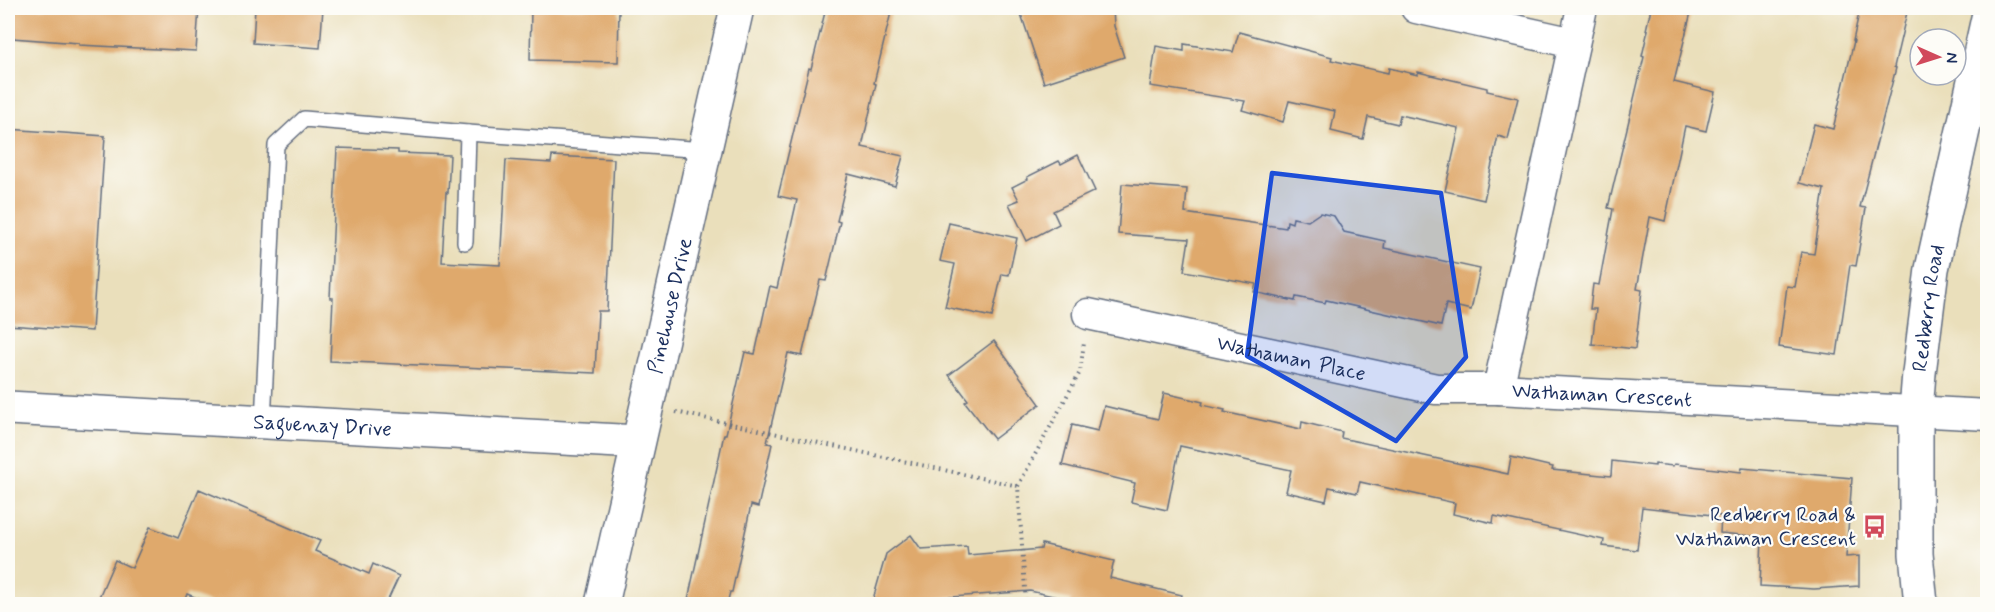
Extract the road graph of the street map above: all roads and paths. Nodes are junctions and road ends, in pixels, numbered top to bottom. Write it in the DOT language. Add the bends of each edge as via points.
graph roads {
  1 [pos="737,8"];
  2 [pos="1416,8"];
  3 [pos="1582,8"];
  4 [pos="1988,18"];
  5 [pos="1574,43"];
  6 [pos="468,133"];
  7 [pos="705,150"];
  8 [pos="465,242"];
  9 [pos="1088,314"];
  10 [pos="1080,372"];
  11 [pos="1498,389"];
  12 [pos="646,407"];
  13 [pos="8,408"];
  14 [pos="1916,411"];
  15 [pos="1988,415"];
  16 [pos="263,422"];
  17 [pos="638,441"];
  18 [pos="1018,486"];
  19 [pos="602,604"];
  20 [pos="1026,604"];
  21 [pos="1921,604"];
  1 -- 7 [label="street, Pinehouse Drive"];
  2 -- 5 [label="street"];
  3 -- 5 [label="street, Wathaman Crescent"];
  4 -- 14 [label="street, Redberry Road" via="1932,269"];
  5 -- 11 [label="street, Wathaman Crescent"];
  6 -- 7 [label="lane"];
  6 -- 8 [label="lane"];
  6 -- 16 [label="lane" via="304,119 276,145"];
  7 -- 12 [label="street, Pinehouse Drive"];
  9 -- 11 [label="street, Wathaman Place" via="1436,388"];
  10 -- 18 [label="path"];
  11 -- 14 [label="street, Wathaman Crescent"];
  12 -- 17 [label="street, Pinehouse Drive"];
  12 -- 18 [label="path"];
  13 -- 16 [label="street, Saguenay Drive"];
  14 -- 15 [label="street, Wathaman Crescent"];
  14 -- 21 [label="street, Redberry Road" via="1916,554"];
  16 -- 17 [label="street, Saguenay Drive"];
  17 -- 19 [label="street, Pinehouse Drive"];
  18 -- 20 [label="path"];
}
